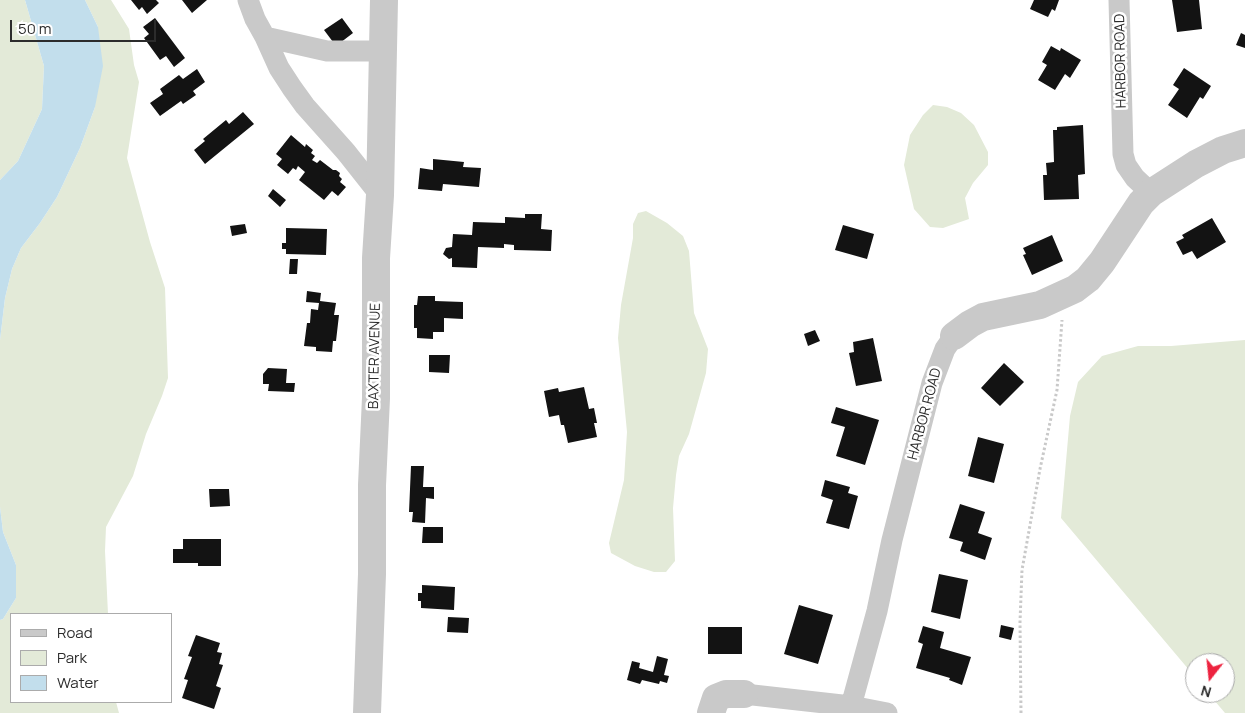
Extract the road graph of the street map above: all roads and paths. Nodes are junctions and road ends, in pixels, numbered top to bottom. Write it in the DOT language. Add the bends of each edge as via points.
graph roads {
  1 [pos="248,0"];
  2 [pos="384,0"];
  3 [pos="1120,0"];
  4 [pos="265,37"];
  5 [pos="383,51"];
  6 [pos="1245,143"];
  7 [pos="1151,193"];
  8 [pos="380,195"];
  9 [pos="1064,294"];
  10 [pos="954,336"];
  11 [pos="744,694"];
  12 [pos="851,706"];
  13 [pos="367,713"];
  14 [pos="711,713"];
  15 [pos="886,713"];
  16 [pos="1021,713"];
  1 -- 4 [label="street"];
  2 -- 5 [label="street, BAXTER AVENUE"];
  3 -- 7 [label="street, HARBOR ROAD" via="1123,154 1135,178"];
  4 -- 5 [label="street" via="327,51"];
  4 -- 8 [label="street" via="279,68 301,100"];
  5 -- 8 [label="street, BAXTER AVENUE"];
  6 -- 7 [label="street" via="1196,164"];
  7 -- 9 [label="street, HARBOR ROAD" via="1102,262 1075,290"];
  8 -- 13 [label="street, BAXTER AVENUE"];
  9 -- 10 [label="street, HARBOR ROAD" via="1040,306 983,317"];
  9 -- 16 [label="path" via="1057,390 1022,570"];
  10 -- 12 [label="street, HARBOR ROAD" via="945,349 932,383"];
  11 -- 12 [label="street"];
  11 -- 14 [label="street" via="726,694 716,698"];
  12 -- 15 [label="street"];
}
